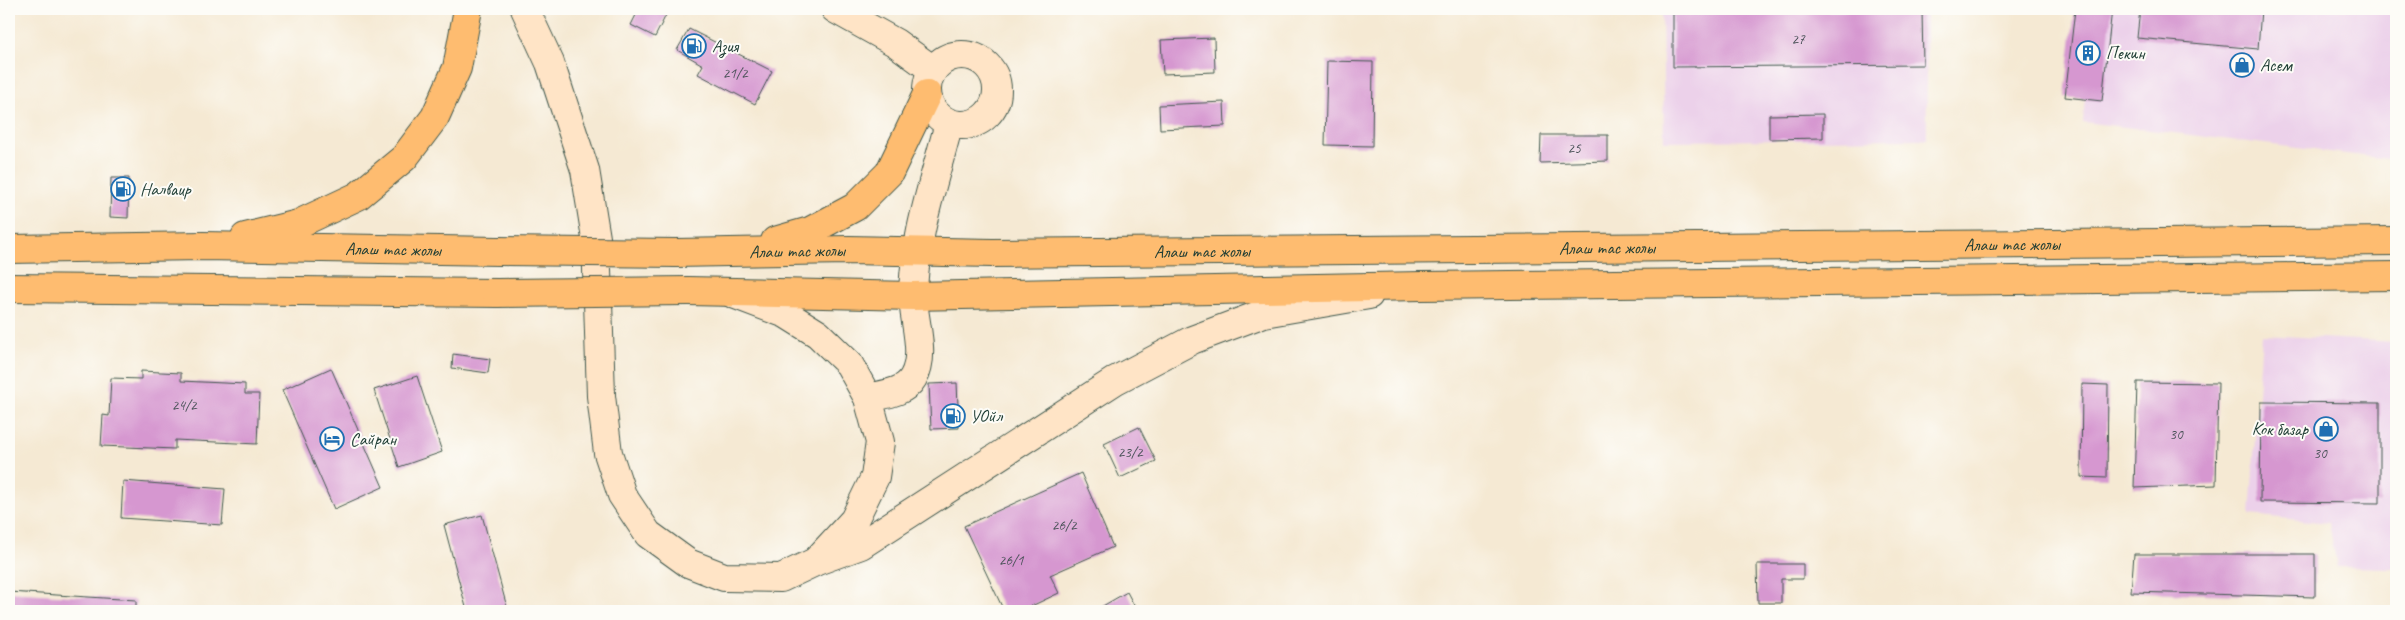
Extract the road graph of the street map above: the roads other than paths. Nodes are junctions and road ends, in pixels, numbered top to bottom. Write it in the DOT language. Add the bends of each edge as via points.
graph roads {
  1 [pos="468,9"];
  2 [pos="526,9"];
  3 [pos="835,9"];
  4 [pos="930,82"];
  5 [pos="949,123"];
  6 [pos="2396,240"];
  7 [pos="203,246"];
  8 [pos="9,249"];
  9 [pos="917,251"];
  10 [pos="738,252"];
  11 [pos="2396,276"];
  12 [pos="1422,286"];
  13 [pos="9,288"];
  14 [pos="733,294"];
  15 [pos="913,296"];
  16 [pos="868,398"];
  17 [pos="817,560"];
  1 -- 7 [label="main road" via="457,68 435,117 404,158 358,196 298,224"];
  2 -- 17 [label="main road" via="550,63 585,170 596,238 601,396 608,454 622,496 648,534 688,563 724,577 782,578"];
  3 -- 4 [label="main road" via="896,43"];
  4 -- 5 [label="main road" via="934,111"];
  4 -- 5 [label="main road" via="941,61 952,56 976,58 993,74 995,101 987,115 969,124"];
  4 -- 10 [label="main road" via="889,173 855,206 810,231"];
  5 -- 9 [label="main road"];
  6 -- 9 [label="main road, Алаш тас жолы" via="992,253"];
  7 -- 8 [label="main road, Алаш тас жолы"];
  7 -- 10 [label="main road, Алаш тас жолы, bridge"];
  9 -- 10 [label="main road, Алаш тас жолы"];
  9 -- 15 [label="main road"];
  11 -- 12 [label="main road, Алаш тас жолы"];
  12 -- 15 [label="main road, Алаш тас жолы"];
  12 -- 17 [label="main road" via="1264,314 1192,340 1116,380 861,545"];
  13 -- 14 [label="main road, Алаш тас жолы, bridge" via="497,293 688,291"];
  14 -- 15 [label="main road, Алаш тас жолы"];
  14 -- 16 [label="main road" via="786,314 818,334 849,364"];
  15 -- 16 [label="main road" via="919,350 913,377 906,386 891,393"];
  16 -- 17 [label="main road" via="880,442 875,477 854,520"];
}
